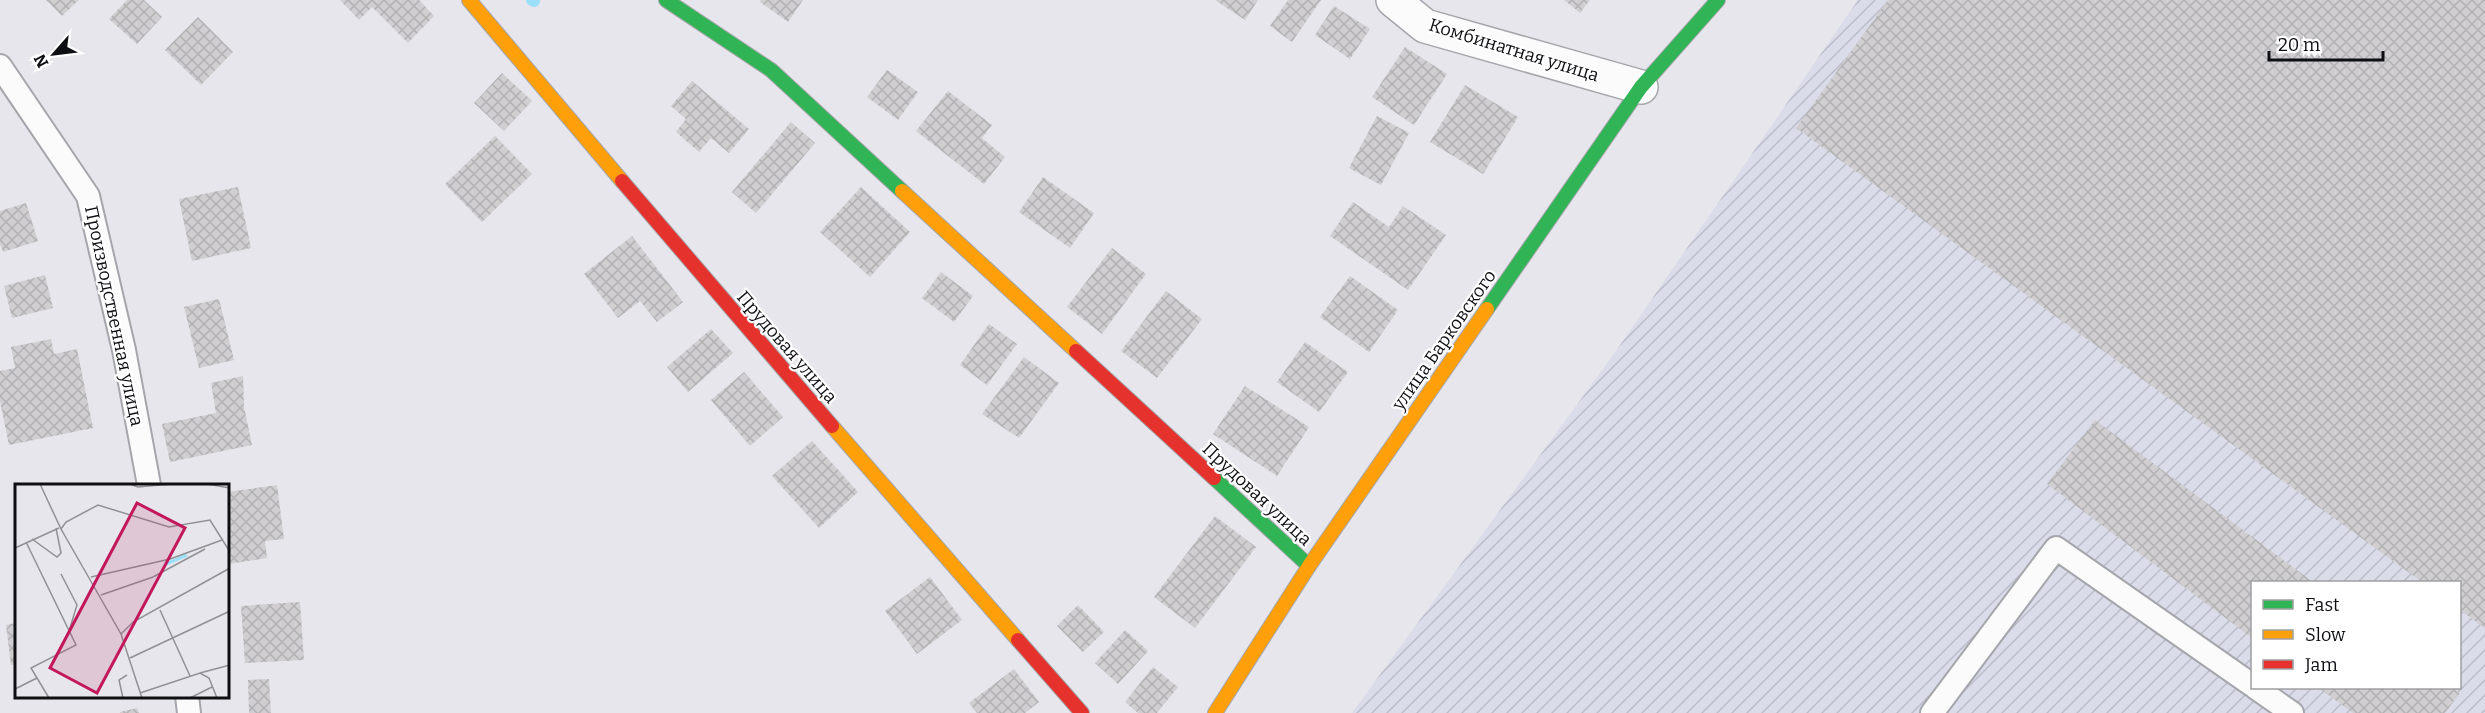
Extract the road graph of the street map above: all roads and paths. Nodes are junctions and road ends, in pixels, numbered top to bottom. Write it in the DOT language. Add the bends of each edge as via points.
graph roads {
  1 [pos="469,0"];
  2 [pos="666,0"];
  3 [pos="1393,0"];
  4 [pos="1718,0"];
  5 [pos="0,66"];
  6 [pos="1641,87"];
  7 [pos="149,484"];
  8 [pos="1309,566"];
  9 [pos="2251,684"];
  10 [pos="2258,689"];
  11 [pos="186,698"];
  12 [pos="189,713"];
  13 [pos="1082,713"];
  14 [pos="1215,713"];
  15 [pos="1932,713"];
  16 [pos="2292,713"];
  1 -- 13 [label="street, Прудовая улица" via="774,360"];
  2 -- 8 [label="street, Прудовая улица" via="771,70"];
  3 -- 6 [label="street, Комбинатная улица" via="1425,26"];
  4 -- 6 [label="street, улица Барковского"];
  5 -- 7 [label="lane, Производственная улица" via="88,196 124,350"];
  6 -- 8 [label="street, улица Барковского"];
  8 -- 14 [label="street, улица Барковского"];
  9 -- 15 [label="lane" via="2056,548"];
  10 -- 16 [label="lane"];
  11 -- 12 [label="lane"];
}
